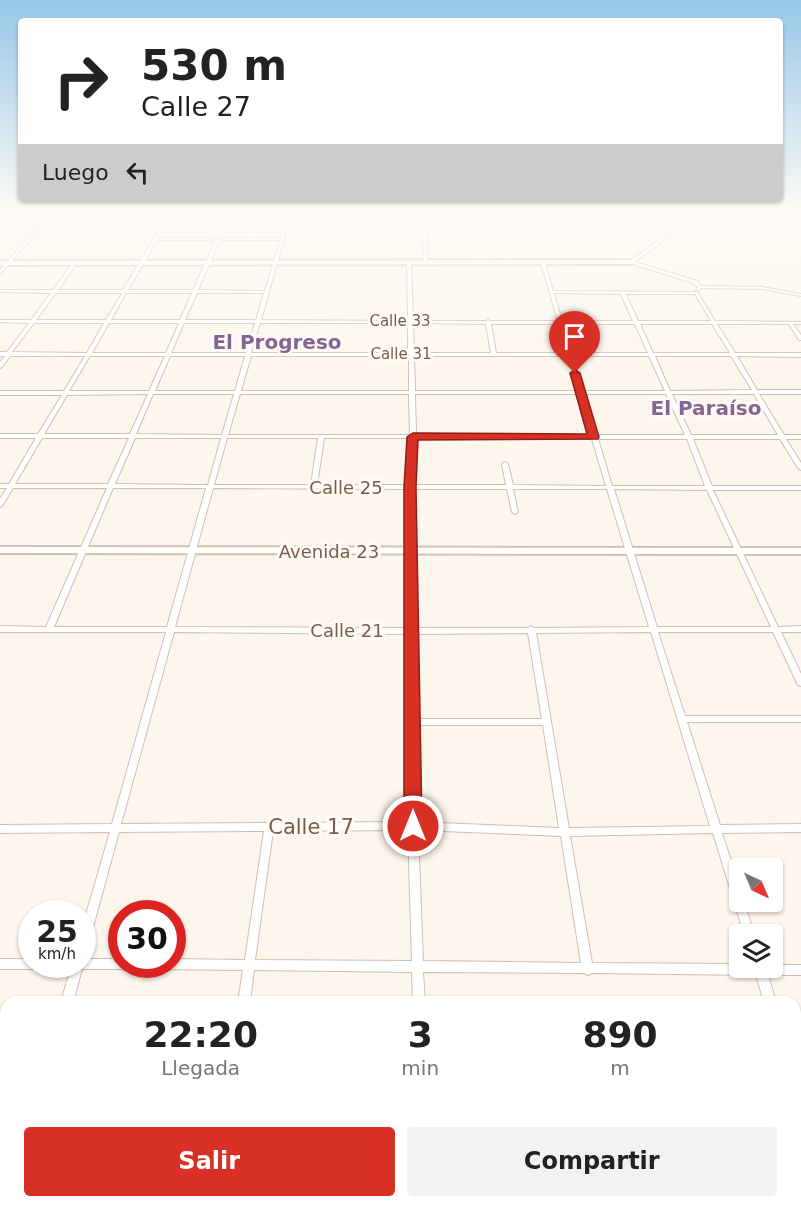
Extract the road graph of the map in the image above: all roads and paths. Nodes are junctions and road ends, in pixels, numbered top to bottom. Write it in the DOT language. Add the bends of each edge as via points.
graph roads {
  1 [pos="72,267"];
  2 [pos="139,267"];
  3 [pos="206,267"];
  4 [pos="274,267"];
  5 [pos="409,267"];
  6 [pos="544,267"];
  7 [pos="649,267"];
  8 [pos="700,287"];
  9 [pos="0,291"];
  10 [pos="55,291"];
  11 [pos="125,292"];
  12 [pos="196,292"];
  13 [pos="266,292"];
  14 [pos="551,292"];
  15 [pos="623,293"];
  16 [pos="696,293"];
  17 [pos="801,295"];
  18 [pos="108,320"];
  19 [pos="0,321"];
  20 [pos="32,321"];
  21 [pos="184,321"];
  22 [pos="258,321"];
  23 [pos="488,321"];
  24 [pos="560,321"];
  25 [pos="410,322"];
  26 [pos="636,322"];
  27 [pos="714,323"];
  28 [pos="790,323"];
  29 [pos="801,323"];
  30 [pos="801,339"];
  31 [pos="88,353"];
  32 [pos="169,353"];
  33 [pos="0,354"];
  34 [pos="9,354"];
  35 [pos="249,354"];
  36 [pos="411,354"];
  37 [pos="494,354"];
  38 [pos="570,355"];
  39 [pos="652,355"];
  40 [pos="733,355"];
  41 [pos="801,355"];
  42 [pos="0,366"];
  43 [pos="580,391"];
  44 [pos="668,391"];
  45 [pos="237,392"];
  46 [pos="411,392"];
  47 [pos="756,392"];
  48 [pos="801,392"];
  49 [pos="0,393"];
  50 [pos="67,393"];
  51 [pos="153,393"];
  52 [pos="0,436"];
  53 [pos="41,436"];
  54 [pos="134,436"];
  55 [pos="225,436"];
  56 [pos="321,436"];
  57 [pos="413,437"];
  58 [pos="594,437"];
  59 [pos="689,437"];
  60 [pos="783,437"];
  61 [pos="801,437"];
  62 [pos="505,464"];
  63 [pos="801,468"];
  64 [pos="0,486"];
  65 [pos="11,486"];
  66 [pos="111,487"];
  67 [pos="210,487"];
  68 [pos="314,487"];
  69 [pos="410,487"];
  70 [pos="510,487"];
  71 [pos="609,488"];
  72 [pos="709,488"];
  73 [pos="801,488"];
  74 [pos="0,505"];
  75 [pos="515,512"];
  76 [pos="0,550"];
  77 [pos="82,551"];
  78 [pos="193,551"];
  79 [pos="411,551"];
  80 [pos="801,551"];
  81 [pos="632,552"];
  82 [pos="739,552"];
  83 [pos="655,628"];
  84 [pos="776,628"];
  85 [pos="0,629"];
  86 [pos="49,629"];
  87 [pos="172,629"];
  88 [pos="531,629"];
  89 [pos="801,629"];
  90 [pos="412,631"];
  91 [pos="801,683"];
  92 [pos="683,719"];
  93 [pos="801,719"];
  94 [pos="412,722"];
  95 [pos="547,722"];
  96 [pos="413,826"];
  97 [pos="269,827"];
  98 [pos="801,828"];
  99 [pos="0,829"];
  100 [pos="116,829"];
  101 [pos="716,829"];
  102 [pos="566,832"];
  103 [pos="96,900"];
  104 [pos="746,924"];
  105 [pos="0,964"];
  106 [pos="18,964"];
  107 [pos="186,965"];
  108 [pos="418,965"];
  109 [pos="249,966"];
  110 [pos="729,969"];
  111 [pos="588,970"];
  112 [pos="783,970"];
  113 [pos="801,970"];
  114 [pos="75,978"];
  115 [pos="763,978"];
  116 [pos="69,996"];
  117 [pos="245,996"];
  118 [pos="419,996"];
  119 [pos="768,996"];
  1 -- 10 [label="street"];
  2 -- 11 [label="street"];
  3 -- 12 [label="street"];
  4 -- 13 [label="street"];
  5 -- 25 [label="street"];
  6 -- 14 [label="street"];
  7 -- 8 [label="street"];
  8 -- 16 [label="street"];
  8 -- 17 [label="street" via="762,288"];
  9 -- 10 [label="street"];
  10 -- 11 [label="street"];
  10 -- 20 [label="street"];
  11 -- 12 [label="street"];
  11 -- 18 [label="street"];
  12 -- 13 [label="street"];
  12 -- 21 [label="street"];
  13 -- 22 [label="street"];
  14 -- 15 [label="street"];
  14 -- 24 [label="street"];
  15 -- 16 [label="street"];
  15 -- 26 [label="street"];
  16 -- 27 [label="street"];
  18 -- 20 [label="street, Calle 33"];
  18 -- 21 [label="street, Calle 33"];
  18 -- 31 [label="street"];
  19 -- 20 [label="street, Calle 33"];
  20 -- 34 [label="street"];
  21 -- 22 [label="street, Calle 33"];
  21 -- 32 [label="street"];
  22 -- 25 [label="street, Calle 33"];
  22 -- 35 [label="street"];
  23 -- 24 [label="street, Calle 33"];
  23 -- 25 [label="street, Calle 33"];
  23 -- 37 [label="street"];
  24 -- 26 [label="street, Calle 33"];
  24 -- 38 [label="street"];
  25 -- 36 [label="street"];
  26 -- 27 [label="street, Calle 33"];
  26 -- 39 [label="street"];
  27 -- 28 [label="street, Calle 33"];
  27 -- 40 [label="street"];
  28 -- 29 [label="street, Calle 33"];
  28 -- 30 [label="street"];
  31 -- 32 [label="street, Calle 31"];
  31 -- 34 [label="street, Calle 31"];
  31 -- 50 [label="street"];
  32 -- 35 [label="street, Calle 31"];
  32 -- 51 [label="street"];
  33 -- 34 [label="street, Calle 31"];
  34 -- 42 [label="street"];
  35 -- 36 [label="street, Calle 31"];
  35 -- 45 [label="street"];
  36 -- 37 [label="street, Calle 31"];
  36 -- 46 [label="street"];
  37 -- 38 [label="street, Calle 31"];
  38 -- 39 [label="street, Calle 31"];
  38 -- 43 [label="street"];
  39 -- 40 [label="street, Calle 31"];
  39 -- 44 [label="street"];
  40 -- 41 [label="street, Calle 31"];
  40 -- 47 [label="street"];
  43 -- 44 [label="street"];
  43 -- 46 [label="street"];
  43 -- 58 [label="street"];
  44 -- 47 [label="street"];
  44 -- 59 [label="street"];
  45 -- 46 [label="street"];
  45 -- 51 [label="street"];
  45 -- 55 [label="street"];
  46 -- 57 [label="street"];
  47 -- 48 [label="street"];
  47 -- 60 [label="street"];
  49 -- 50 [label="street"];
  50 -- 51 [label="street"];
  50 -- 53 [label="street"];
  51 -- 54 [label="street"];
  52 -- 53 [label="street"];
  53 -- 54 [label="street"];
  53 -- 65 [label="street"];
  54 -- 55 [label="street"];
  54 -- 66 [label="street"];
  55 -- 56 [label="street"];
  55 -- 67 [label="street"];
  56 -- 57 [label="street"];
  56 -- 68 [label="street"];
  57 -- 58 [label="street"];
  57 -- 69 [label="street"];
  58 -- 59 [label="street"];
  58 -- 71 [label="street"];
  59 -- 60 [label="street"];
  59 -- 72 [label="street"];
  60 -- 61 [label="street"];
  60 -- 63 [label="street"];
  62 -- 70 [label="street"];
  64 -- 65 [label="street, Calle 25"];
  65 -- 66 [label="street, Calle 25"];
  65 -- 74 [label="street"];
  66 -- 67 [label="street, Calle 25"];
  66 -- 77 [label="street"];
  67 -- 68 [label="street, Calle 25"];
  67 -- 78 [label="street"];
  68 -- 69 [label="street, Calle 25"];
  69 -- 70 [label="street, Calle 25"];
  69 -- 79 [label="street"];
  70 -- 71 [label="street, Calle 25"];
  70 -- 75 [label="street"];
  71 -- 72 [label="street, Calle 25"];
  71 -- 81 [label="street"];
  72 -- 73 [label="street, Calle 25"];
  72 -- 82 [label="street"];
  76 -- 77 [label="street, Avenida 23"];
  77 -- 78 [label="street, Avenida 23"];
  77 -- 86 [label="street"];
  78 -- 79 [label="street, Avenida 23"];
  78 -- 87 [label="street"];
  79 -- 81 [label="street, Avenida 23"];
  79 -- 90 [label="street"];
  80 -- 82 [label="street, Avenida 23"];
  81 -- 82 [label="street, Avenida 23"];
  81 -- 83 [label="street"];
  82 -- 84 [label="street"];
  83 -- 84 [label="street, Calle 21"];
  83 -- 88 [label="street, Calle 21"];
  83 -- 92 [label="street"];
  84 -- 89 [label="street, Calle 21"];
  84 -- 91 [label="street"];
  85 -- 86 [label="street, Calle 21"];
  86 -- 87 [label="street, Calle 21"];
  87 -- 90 [label="street, Calle 21"];
  87 -- 100 [label="street"];
  88 -- 90 [label="street, Calle 21"];
  88 -- 95 [label="street"];
  90 -- 94 [label="street"];
  92 -- 93 [label="street"];
  92 -- 101 [label="street"];
  94 -- 95 [label="street"];
  94 -- 96 [label="street"];
  95 -- 102 [label="street"];
  96 -- 97 [label="street, Calle 17"];
  96 -- 102 [label="street, Calle 17"];
  96 -- 108 [label="street"];
  97 -- 100 [label="street, Calle 17"];
  97 -- 109 [label="street"];
  98 -- 101 [label="street, Calle 17"];
  99 -- 100 [label="street, Calle 17"];
  100 -- 103 [label="street"];
  101 -- 102 [label="street, Calle 17"];
  101 -- 104 [label="street"];
  102 -- 111 [label="street"];
  105 -- 106 [label="street"];
  107 -- 109 [label="street"];
  108 -- 109 [label="street"];
  108 -- 111 [label="street"];
  108 -- 118 [label="street"];
  109 -- 117 [label="street"];
  110 -- 111 [label="street"];
  112 -- 113 [label="street"];
  114 -- 116 [label="street"];
  115 -- 119 [label="street"];
}
